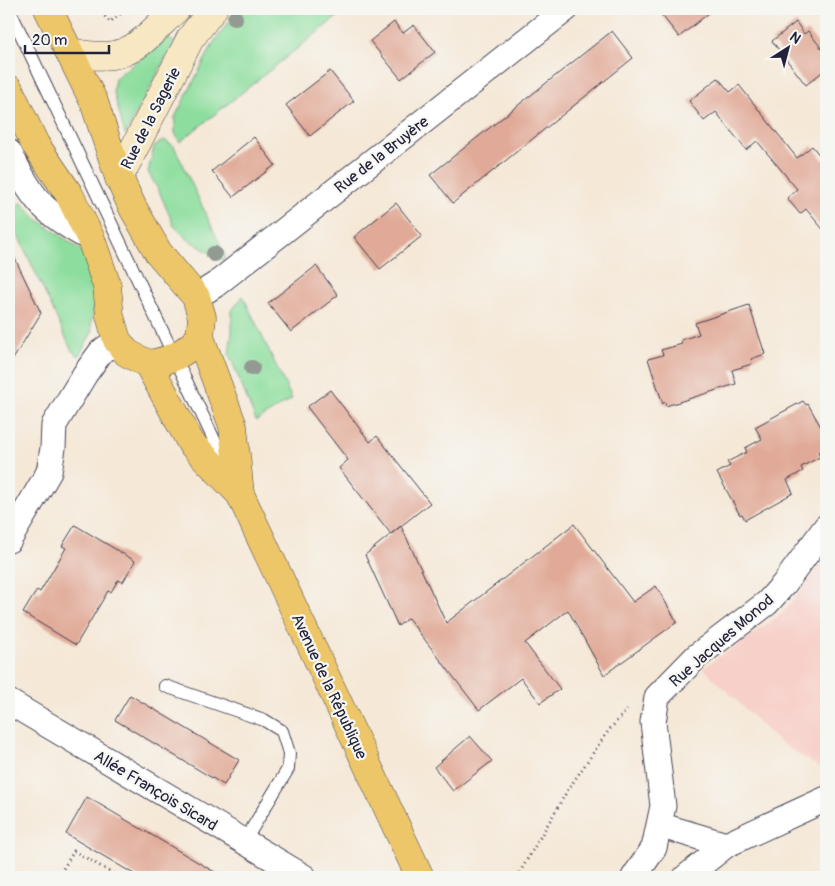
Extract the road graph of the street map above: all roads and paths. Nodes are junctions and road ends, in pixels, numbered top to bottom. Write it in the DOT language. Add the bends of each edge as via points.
graph roads {
  1 [pos="10,9"];
  2 [pos="48,9"];
  3 [pos="98,9"];
  4 [pos="116,9"];
  5 [pos="176,9"];
  6 [pos="213,9"];
  7 [pos="566,9"];
  8 [pos="70,52"];
  9 [pos="9,89"];
  10 [pos="9,152"];
  11 [pos="119,178"];
  12 [pos="91,239"];
  13 [pos="196,297"];
  14 [pos="200,337"];
  15 [pos="117,340"];
  16 [pos="176,357"];
  17 [pos="148,364"];
  18 [pos="240,494"];
  19 [pos="826,527"];
  20 [pos="9,540"];
  21 [pos="165,686"];
  22 [pos="657,697"];
  23 [pos="9,702"];
  24 [pos="826,799"];
  25 [pos="659,825"];
  26 [pos="244,842"];
  27 [pos="726,845"];
  28 [pos="58,877"];
  29 [pos="119,877"];
  30 [pos="304,877"];
  31 [pos="420,877"];
  32 [pos="517,877"];
  33 [pos="634,877"];
  34 [pos="686,877"];
  1 -- 16 [label="lane"];
  2 -- 8 [label="main road, Avenue de la République"];
  3 -- 4 [label="path" via="110,22 120,14"];
  5 -- 8 [label="street" via="149,36 118,56 94,58"];
  6 -- 11 [label="street, Rue de la Sagerie" via="190,38"];
  7 -- 13 [label="street, Rue de la Bruyère"];
  8 -- 11 [label="main road, Avenue de la République" via="94,102"];
  9 -- 12 [label="main road" via="36,144 72,200"];
  10 -- 12 [label="street" via="26,187 44,209 62,224"];
  11 -- 13 [label="main road, Avenue de la République" via="158,252"];
  12 -- 15 [label="main road" via="106,286"];
  13 -- 14 [label="main road, Avenue de la République" via="202,317"];
  14 -- 16 [label="main road"];
  14 -- 18 [label="main road, Avenue de la République" via="233,426"];
  15 -- 17 [label="main road, Avenue de la République" via="128,352"];
  15 -- 20 [label="street" via="101,352 54,425 49,472"];
  16 -- 17 [label="main road"];
  16 -- 18 [label="lane"];
  17 -- 18 [label="main road, Avenue de la République" via="190,443"];
  18 -- 31 [label="main road, Avenue de la République"];
  19 -- 22 [label="street, Rue Jacques Monod" via="767,602 697,656"];
  21 -- 26 [label="lane" via="264,720 282,731 289,753 288,769"];
  22 -- 25 [label="street, Rue Jacques Monod" via="652,722 663,806"];
  22 -- 32 [label="path" via="633,705 609,730"];
  23 -- 26 [label="street, Allée François Sicard"];
  24 -- 27 [label="street"];
  25 -- 27 [label="street"];
  25 -- 33 [label="street, Rue Jacques Monod" via="654,848"];
  26 -- 30 [label="street, Allée François Sicard"];
  27 -- 34 [label="street"];
  28 -- 29 [label="path" via="74,851"];
}
